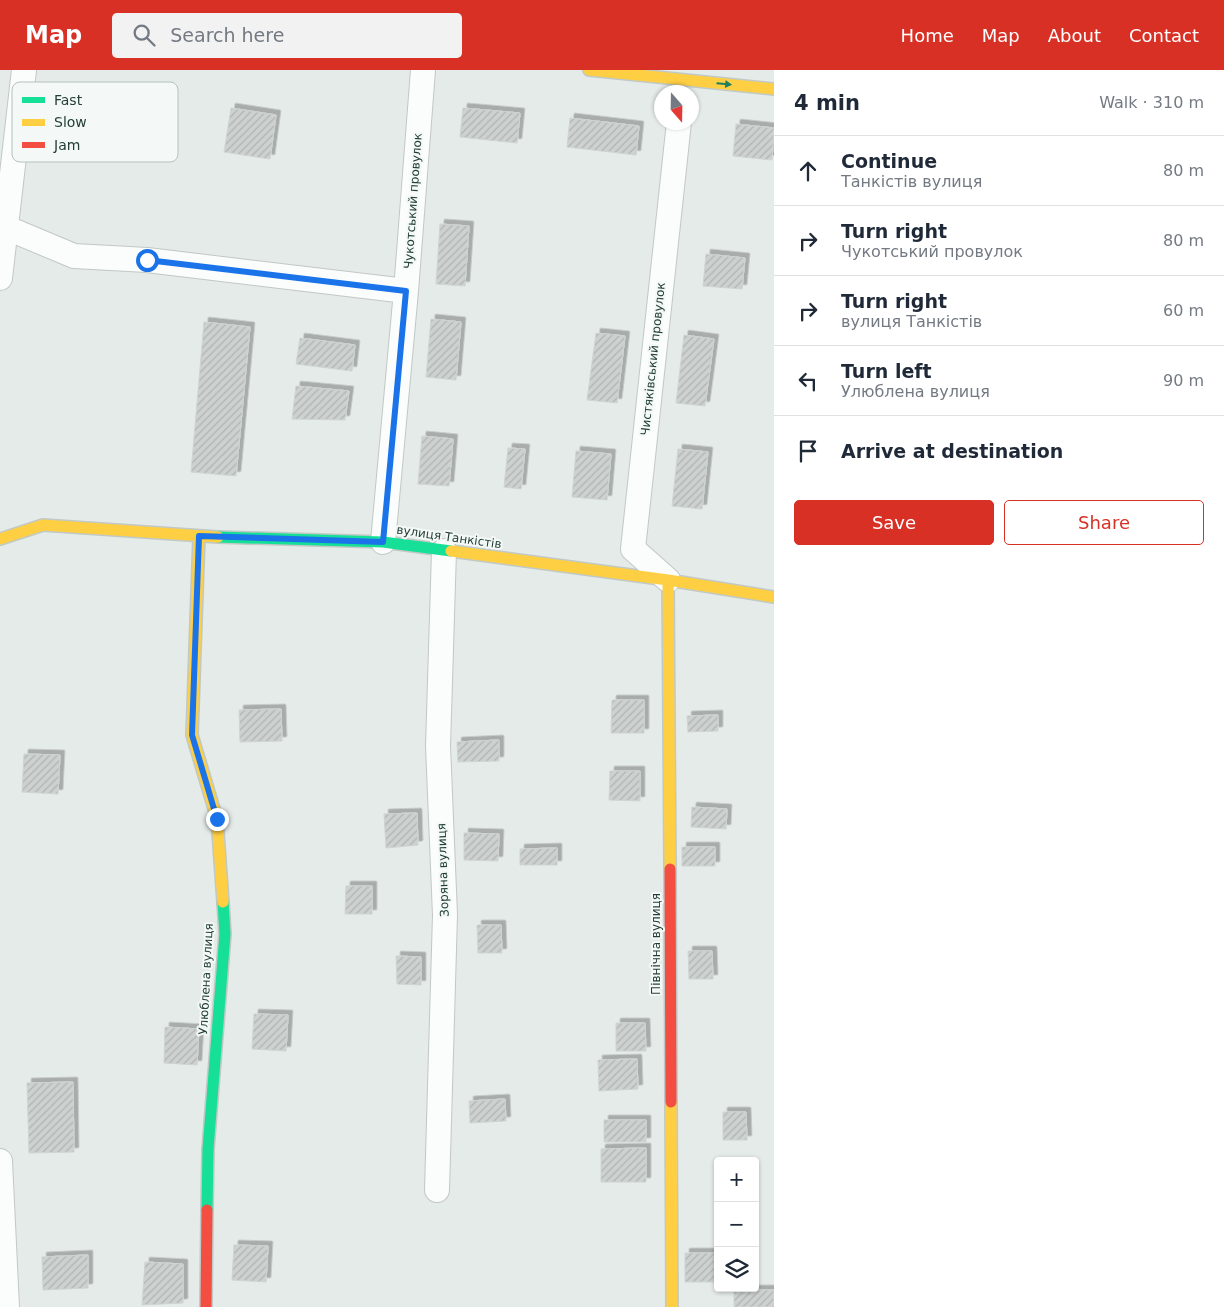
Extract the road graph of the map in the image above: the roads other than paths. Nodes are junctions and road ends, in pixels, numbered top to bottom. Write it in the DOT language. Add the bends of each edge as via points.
graph roads {
  1 [pos="423,70"];
  2 [pos="589,70"];
  3 [pos="677,85"];
  4 [pos="699,87"];
  5 [pos="774,89"];
  6 [pos="678,130"];
  7 [pos="12,159"];
  8 [pos="3,226"];
  9 [pos="0,278"];
  10 [pos="406,291"];
  11 [pos="199,536"];
  12 [pos="0,539"];
  13 [pos="383,542"];
  14 [pos="444,551"];
  15 [pos="668,580"];
  16 [pos="774,597"];
  17 [pos="0,1161"];
  18 [pos="437,1190"];
  19 [pos="1,1222"];
  20 [pos="7,1307"];
  21 [pos="206,1307"];
  22 [pos="672,1307"];
  1 -- 10 [label="street, Чукотський провулок"];
  2 -- 3 [label="street"];
  4 -- 5 [label="street, one-way"];
  6 -- 15 [label="street, Чистяківський провулок" via="633,549"];
  7 -- 8 [label="street"];
  8 -- 9 [label="street"];
  8 -- 10 [label="street" via="74,256 147,260"];
  10 -- 13 [label="street, Чукотський провулок"];
  11 -- 12 [label="street, вулиця Танкістів" via="43,525"];
  11 -- 13 [label="street, вулиця Танкістів"];
  11 -- 21 [label="street, Улюблена вулиця" via="192,735 217,819 225,934 208,1149"];
  13 -- 14 [label="street, вулиця Танкістів"];
  14 -- 15 [label="street, вулиця Танкістів"];
  14 -- 18 [label="street, Зоряна вулиця" via="438,746 445,915"];
  15 -- 16 [label="street, вулиця Танкістів"];
  15 -- 22 [label="street, Північна вулиця"];
  17 -- 19 [label="street"];
  19 -- 20 [label="street"];
}
